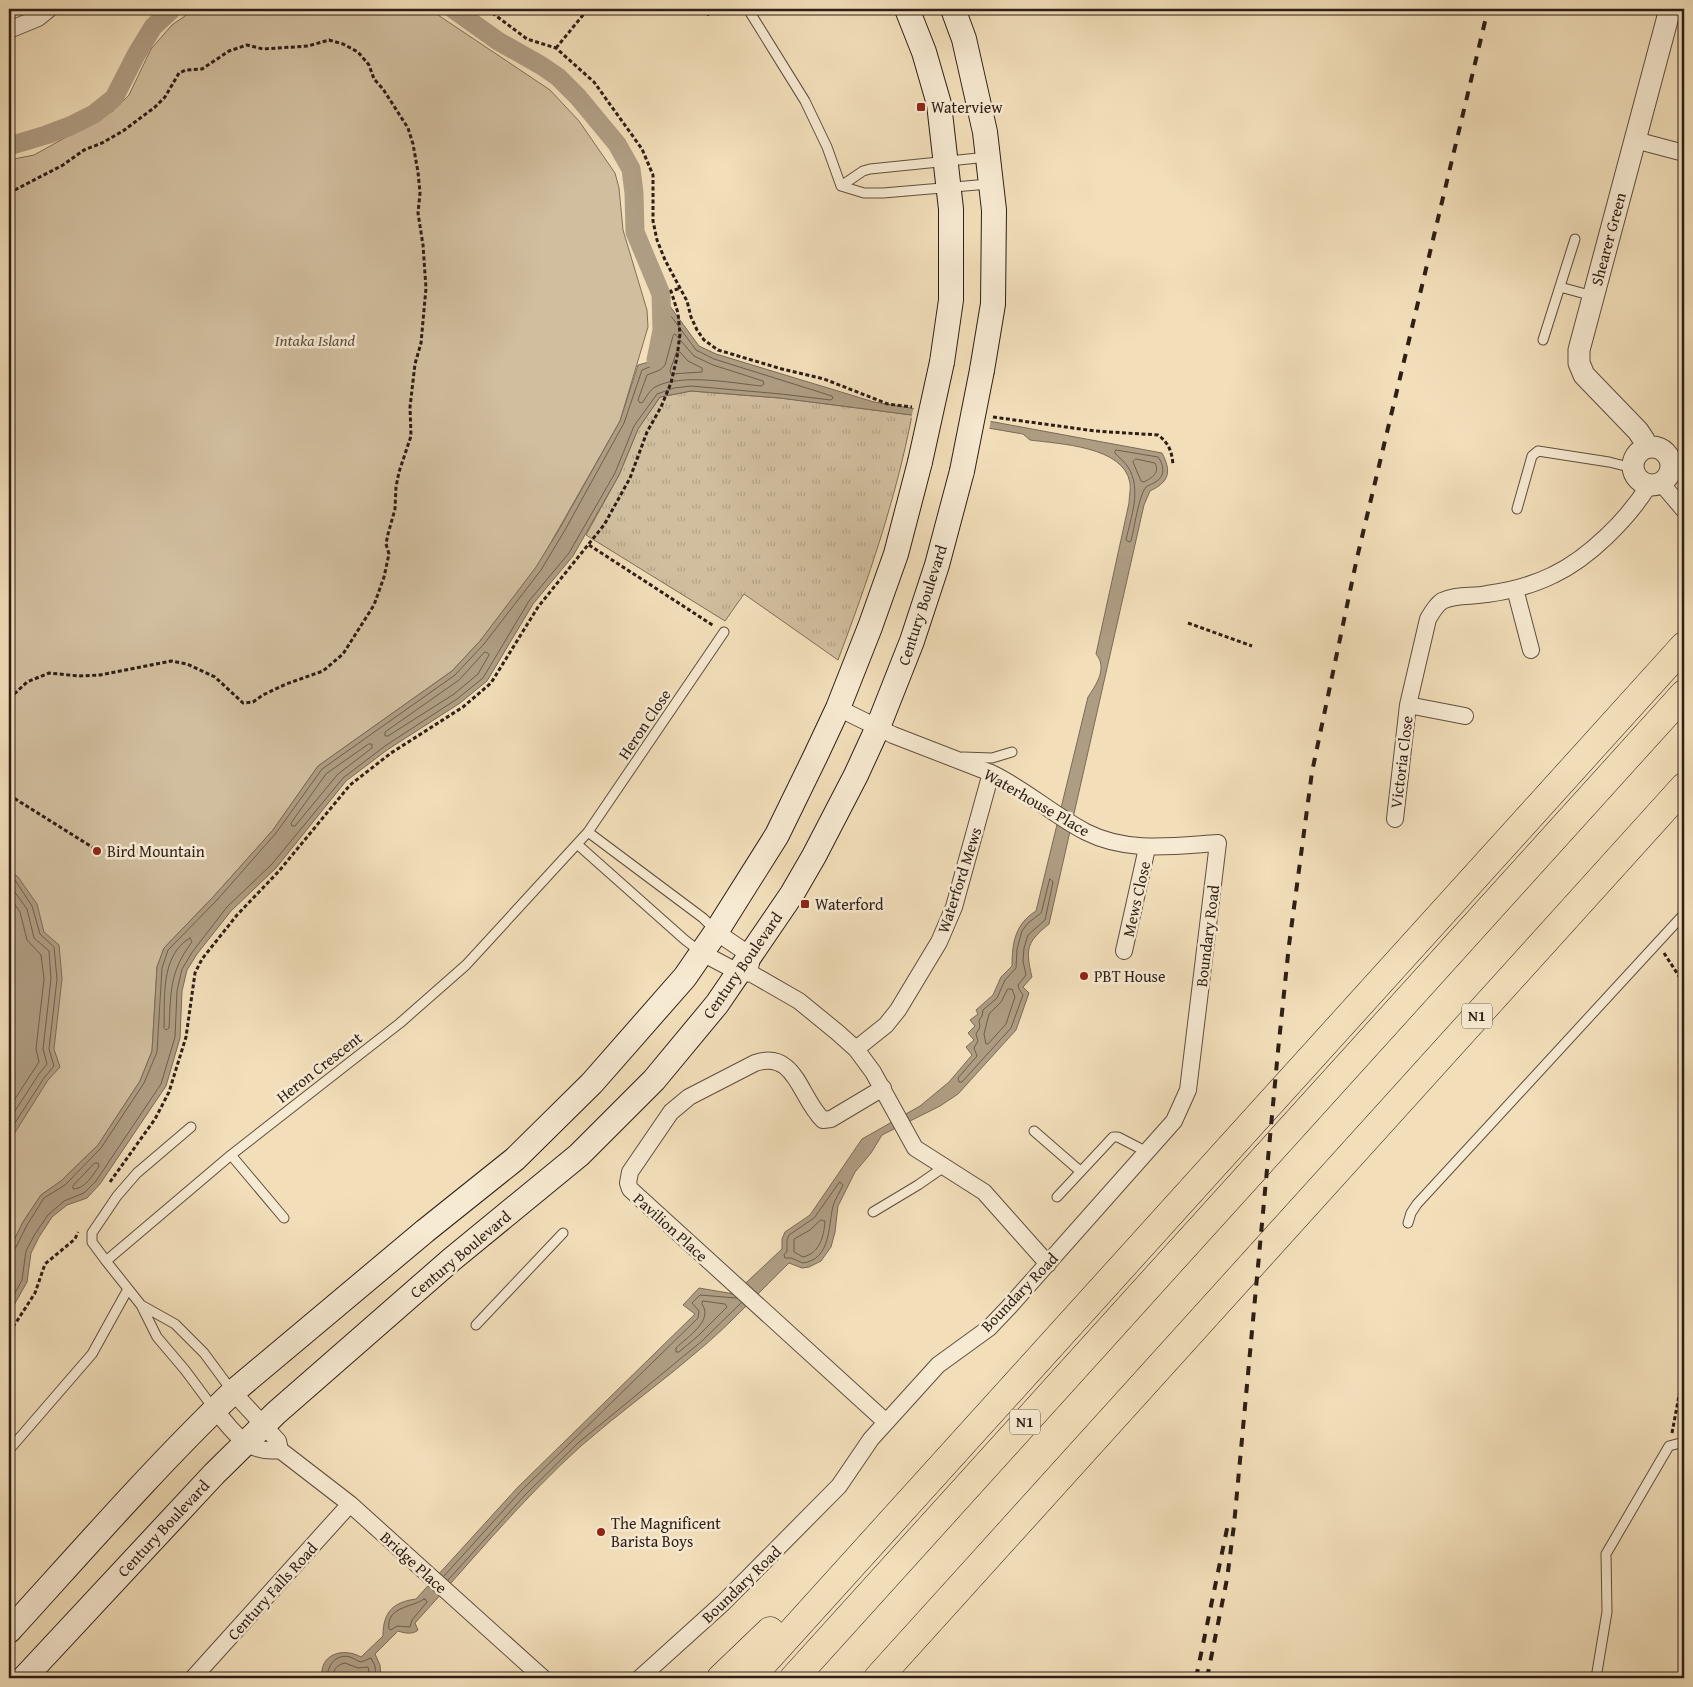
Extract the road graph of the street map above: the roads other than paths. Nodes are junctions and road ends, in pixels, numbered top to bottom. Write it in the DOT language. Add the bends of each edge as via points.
graph roads {
  1 [pos="49,9"];
  2 [pos="907,9"];
  3 [pos="953,9"];
  4 [pos="1670,9"];
  5 [pos="751,14"];
  6 [pos="9,30"];
  7 [pos="1635,140"];
  8 [pos="1684,153"];
  9 [pos="989,157"];
  10 [pos="946,162"];
  11 [pos="992,184"];
  12 [pos="841,186"];
  13 [pos="949,187"];
  14 [pos="1575,239"];
  15 [pos="1560,287"];
  16 [pos="1593,296"];
  17 [pos="1543,340"];
  18 [pos="1646,448"];
  19 [pos="1677,457"];
  20 [pos="1633,468"];
  21 [pos="1655,484"];
  22 [pos="1517,509"];
  23 [pos="1684,510"];
  24 [pos="1515,589"];
  25 [pos="724,632"];
  26 [pos="1684,646"];
  27 [pos="1531,650"];
  28 [pos="1684,694"];
  29 [pos="1408,706"];
  30 [pos="838,708"];
  31 [pos="1465,716"];
  32 [pos="878,728"];
  33 [pos="1012,752"];
  34 [pos="945,755"];
  35 [pos="991,773"];
  36 [pos="1684,787"];
  37 [pos="1395,818"];
  38 [pos="588,832"];
  39 [pos="1218,843"];
  40 [pos="577,844"];
  41 [pos="1147,848"];
  42 [pos="1684,914"];
  43 [pos="716,932"];
  44 [pos="1124,951"];
  45 [pos="702,953"];
  46 [pos="747,967"];
  47 [pos="856,1049"];
  48 [pos="883,1088"];
  49 [pos="191,1127"];
  50 [pos="1034,1131"];
  51 [pos="1236,1140"];
  52 [pos="1147,1152"];
  53 [pos="231,1155"];
  54 [pos="944,1168"];
  55 [pos="1080,1171"];
  56 [pos="1056,1197"];
  57 [pos="873,1212"];
  58 [pos="284,1218"];
  59 [pos="1408,1222"];
  60 [pos="563,1233"];
  61 [pos="106,1261"];
  62 [pos="1048,1264"];
  63 [pos="128,1289"];
  64 [pos="141,1305"];
  65 [pos="476,1324"];
  66 [pos="233,1392"];
  67 [pos="215,1410"];
  68 [pos="886,1422"];
  69 [pos="263,1426"];
  70 [pos="1684,1442"];
  71 [pos="245,1444"];
  72 [pos="9,1450"];
  73 [pos="280,1450"];
  74 [pos="350,1504"];
  75 [pos="9,1632"];
  76 [pos="24,1678"];
  77 [pos="193,1678"];
  78 [pos="543,1678"];
  79 [pos="640,1678"];
  80 [pos="721,1678"];
  81 [pos="750,1678"];
  82 [pos="794,1678"];
  83 [pos="878,1678"];
  84 [pos="1596,1678"];
  1 -- 6 [label="street" via="38,18"];
  2 -- 10 [label="main road" via="939,104"];
  3 -- 9 [label="main road, Century Boulevard" via="964,39"];
  4 -- 7 [label="street, Shearer Green"];
  5 -- 12 [label="lane" via="806,101"];
  7 -- 8 [label="street"];
  7 -- 16 [label="street, Shearer Green"];
  9 -- 10 [label="lane"];
  9 -- 11 [label="main road, Century Boulevard"];
  10 -- 12 [label="lane" via="862,171"];
  10 -- 13 [label="main road"];
  11 -- 13 [label="lane"];
  11 -- 32 [label="main road, Century Boulevard, bridge" via="992,304 962,471 937,565"];
  12 -- 13 [label="lane" via="864,193"];
  13 -- 30 [label="main road, bridge" via="951,300 942,362 896,554"];
  14 -- 15 [label="lane"];
  15 -- 16 [label="lane"];
  15 -- 17 [label="lane"];
  16 -- 18 [label="street, Shearer Green" via="1579,350 1582,370 1588,381 1638,431"];
  18 -- 19 [label="street" via="1654,447"];
  18 -- 20 [label="street" via="1636,455"];
  19 -- 21 [label="street" via="1670,474"];
  20 -- 21 [label="street" via="1641,482"];
  20 -- 22 [label="lane" via="1538,451 1532,456"];
  21 -- 23 [label="street"];
  21 -- 24 [label="street" via="1579,560 1552,576"];
  24 -- 27 [label="street"];
  24 -- 29 [label="street, Victoria Close" via="1452,597 1440,602 1428,619"];
  25 -- 38 [label="lane, Heron Close"];
  26 -- 51 [label="highway"];
  28 -- 82 [label="highway, N1"];
  29 -- 31 [label="street, Victoria Close"];
  29 -- 37 [label="street, Victoria Close"];
  30 -- 32 [label="street, Waterhouse Place"];
  30 -- 43 [label="main road" via="777,835"];
  32 -- 34 [label="street, Waterhouse Place"];
  32 -- 46 [label="main road, Century Boulevard" via="814,856"];
  33 -- 34 [label="lane" via="992,758"];
  34 -- 35 [label="street, Waterhouse Place"];
  35 -- 41 [label="street, Waterhouse Place" via="1076,827 1118,844"];
  35 -- 47 [label="street, Waterford Mews" via="946,928 898,1010 886,1025"];
  36 -- 83 [label="highway, N1"];
  38 -- 40 [label="lane, Heron Crescent"];
  38 -- 43 [label="lane" via="703,918"];
  39 -- 41 [label="street, Waterhouse Place"];
  39 -- 52 [label="street, Boundary Road" via="1188,1090 1174,1121"];
  40 -- 45 [label="lane"];
  40 -- 53 [label="lane, Heron Crescent" via="466,965 400,1023"];
  41 -- 44 [label="street, Mews Close"];
  42 -- 59 [label="lane" via="1416,1204"];
  43 -- 45 [label="main road"];
  43 -- 46 [label="street"];
  45 -- 46 [label="street"];
  45 -- 66 [label="main road" via="685,977 592,1083 515,1159"];
  46 -- 47 [label="street" via="799,1001"];
  46 -- 69 [label="main road, Century Boulevard" via="654,1080 579,1155 451,1260"];
  47 -- 48 [label="street"];
  48 -- 54 [label="street" via="915,1148"];
  48 -- 68 [label="street, Pavilion Place" via="823,1120 788,1068 772,1060 763,1060 689,1097 672,1112 630,1172 628,1183 630,1189"];
  49 -- 61 [label="lane" via="137,1173 92,1233 92,1242"];
  50 -- 55 [label="lane"];
  51 -- 80 [label="highway" via="800,1601"];
  51 -- 81 [label="highway"];
  52 -- 55 [label="lane" via="1118,1136 1113,1137"];
  52 -- 62 [label="street, Boundary Road"];
  53 -- 58 [label="lane"];
  53 -- 61 [label="lane, Heron Crescent"];
  54 -- 57 [label="lane"];
  54 -- 62 [label="street" via="984,1192"];
  55 -- 56 [label="lane"];
  60 -- 65 [label="lane"];
  61 -- 63 [label="lane"];
  62 -- 68 [label="street, Boundary Road" via="989,1328 938,1365"];
  63 -- 64 [label="lane"];
  63 -- 72 [label="lane" via="92,1354"];
  64 -- 66 [label="lane" via="174,1324 204,1353"];
  64 -- 67 [label="lane" via="157,1337"];
  66 -- 67 [label="main road"];
  66 -- 69 [label="street, Bridge Place"];
  67 -- 71 [label="street"];
  67 -- 75 [label="main road"];
  68 -- 79 [label="street, Boundary Road" via="862,1450 839,1486 723,1603"];
  69 -- 71 [label="main road, Century Boulevard"];
  69 -- 73 [label="street, Bridge Place" via="278,1441"];
  70 -- 84 [label="lane" via="1669,1446 1606,1554 1606,1612"];
  71 -- 73 [label="street" via="268,1452"];
  71 -- 76 [label="main road, Century Boulevard"];
  73 -- 74 [label="street, Bridge Place"];
  74 -- 77 [label="street, Century Falls Road"];
  74 -- 78 [label="street, Bridge Place"];
}
